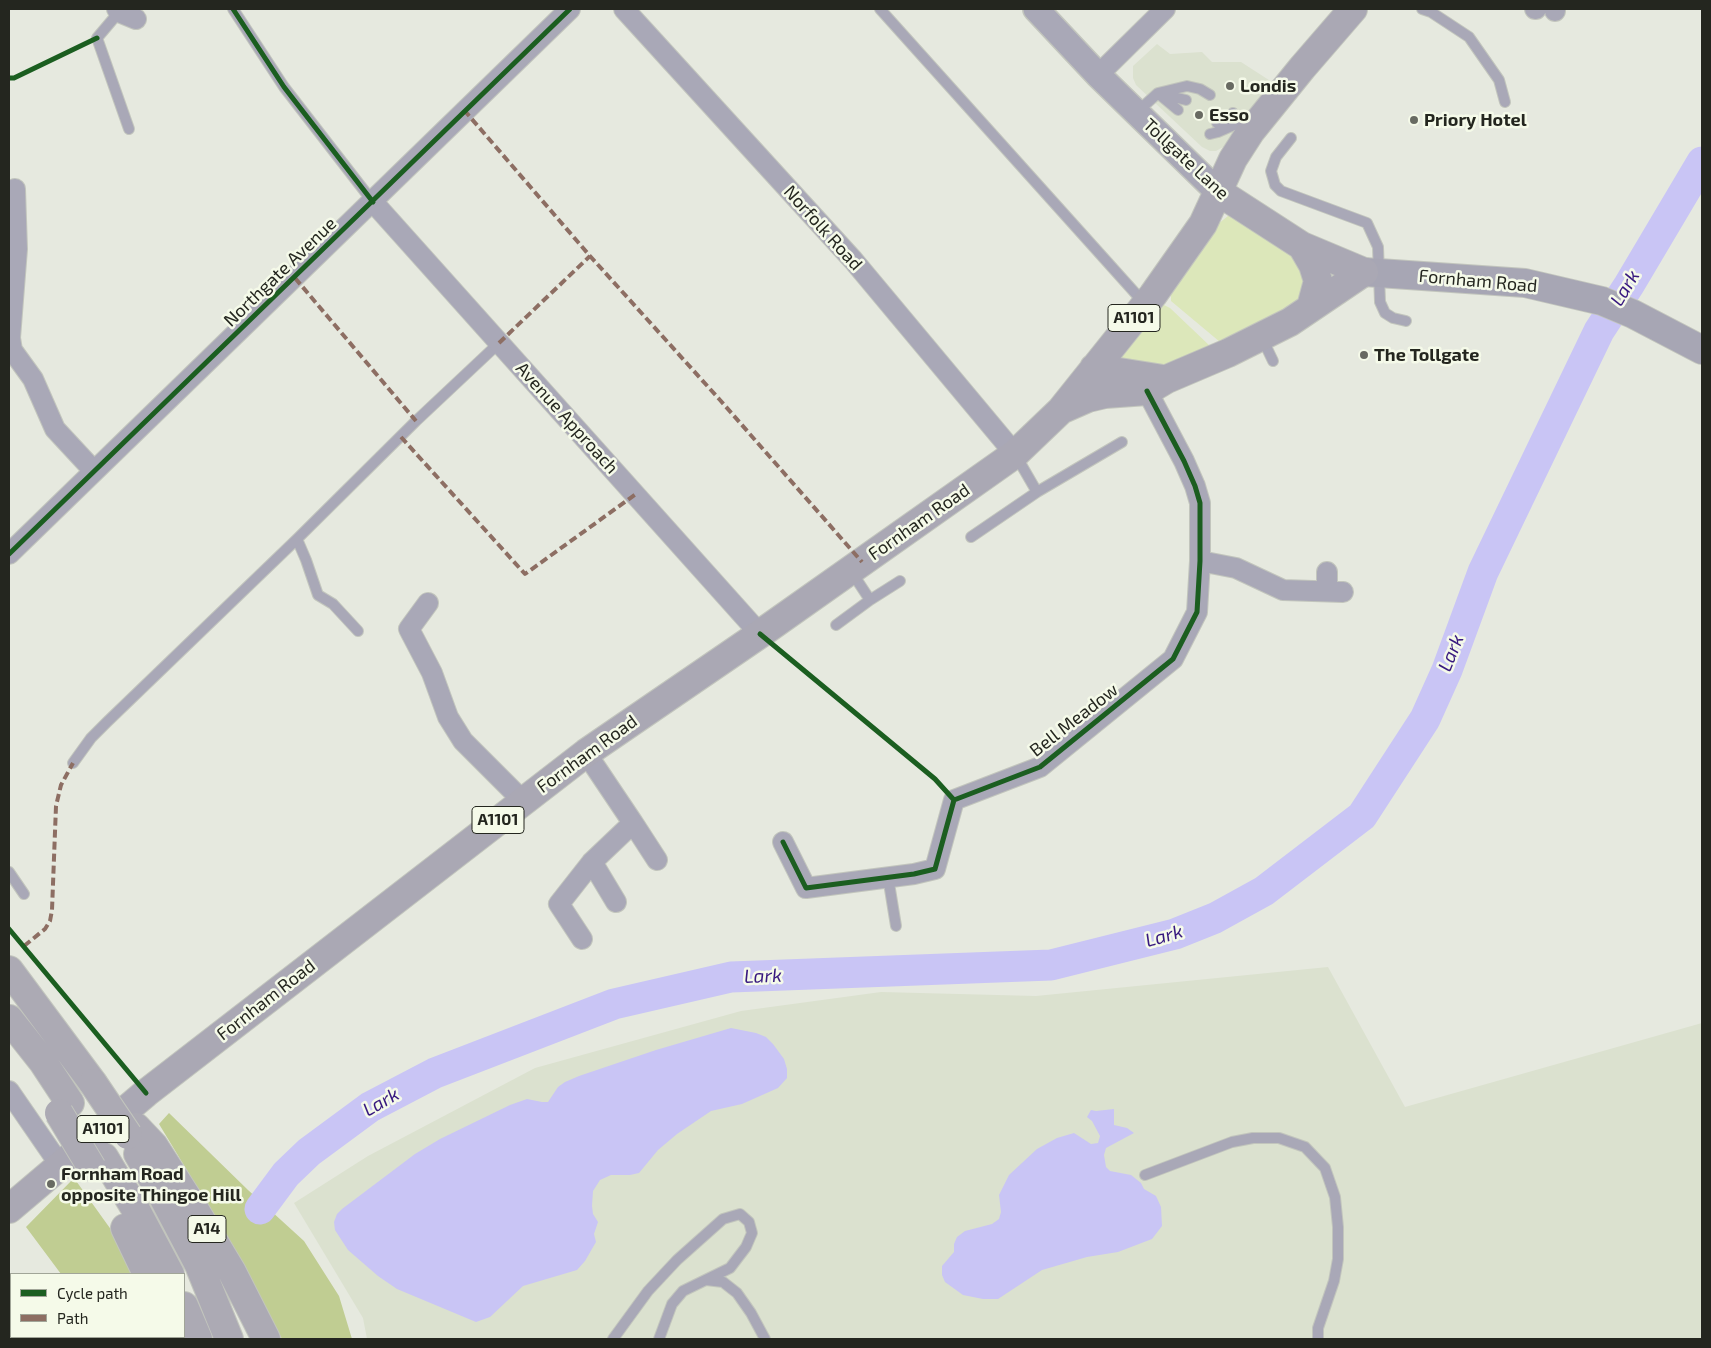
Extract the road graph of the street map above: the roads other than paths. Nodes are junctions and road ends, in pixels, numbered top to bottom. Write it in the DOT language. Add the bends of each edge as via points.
graph roads {
  1 [pos="233,9"];
  2 [pos="570,9"];
  3 [pos="624,9"];
  4 [pos="880,9"];
  5 [pos="1036,9"];
  6 [pos="1165,9"];
  7 [pos="1354,9"];
  8 [pos="1422,9"];
  9 [pos="124,14"];
  10 [pos="1098,75"];
  11 [pos="1158,93"];
  12 [pos="1210,95"];
  13 [pos="1186,100"];
  14 [pos="1505,102"];
  15 [pos="1178,110"];
  16 [pos="1136,112"];
  17 [pos="1217,123"];
  18 [pos="1240,123"];
  19 [pos="129,129"];
  20 [pos="1210,134"];
  21 [pos="1291,138"];
  22 [pos="15,189"];
  23 [pos="1217,191"];
  24 [pos="373,202"];
  25 [pos="1302,246"];
  26 [pos="13,248"];
  27 [pos="1371,273"];
  28 [pos="1146,304"];
  29 [pos="1311,308"];
  30 [pos="1406,322"];
  31 [pos="1261,337"];
  32 [pos="499,343"];
  33 [pos="1702,350"];
  34 [pos="1273,361"];
  35 [pos="1094,368"];
  36 [pos="1157,385"];
  37 [pos="1061,410"];
  38 [pos="1122,442"];
  39 [pos="1016,454"];
  40 [pos="94,471"];
  41 [pos="1037,492"];
  42 [pos="971,537"];
  43 [pos="297,540"];
  44 [pos="9,554"];
  45 [pos="1200,561"];
  46 [pos="850,570"];
  47 [pos="900,581"];
  48 [pos="1332,585"];
  49 [pos="870,600"];
  50 [pos="428,603"];
  51 [pos="836,624"];
  52 [pos="358,631"];
  53 [pos="760,634"];
  54 [pos="586,753"];
  55 [pos="73,763"];
  56 [pos="523,801"];
  57 [pos="634,823"];
  58 [pos="783,842"];
  59 [pos="657,860"];
  60 [pos="592,862"];
  61 [pos="9,872"];
  62 [pos="888,877"];
  63 [pos="24,894"];
  64 [pos="616,902"];
  65 [pos="896,926"];
  66 [pos="582,939"];
  67 [pos="9,970"];
  68 [pos="9,1019"];
  69 [pos="9,1091"];
  70 [pos="132,1131"];
  71 [pos="98,1162"];
  72 [pos="60,1165"];
  73 [pos="1144,1175"];
  74 [pos="9,1209"];
  75 [pos="147,1273"];
  76 [pos="169,1273"];
  77 [pos="705,1280"];
  78 [pos="185,1308"];
  79 [pos="198,1339"];
  80 [pos="229,1339"];
  81 [pos="266,1339"];
  82 [pos="613,1339"];
  83 [pos="659,1339"];
  84 [pos="765,1339"];
  85 [pos="1318,1339"];
  1 -- 24 [label="lane" via="284,87"];
  2 -- 24 [label="street, Northgate Avenue"];
  3 -- 39 [label="street, Norfolk Road" via="853,260"];
  4 -- 28 [label="lane"];
  5 -- 10 [label="street, Tollgate Lane"];
  6 -- 10 [label="street"];
  7 -- 18 [label="main road, A1101" via="1302,68"];
  8 -- 14 [label="lane" via="1469,37 1499,80"];
  9 -- 19 [label="lane" via="97,38"];
  10 -- 16 [label="street, Tollgate Lane"];
  11 -- 12 [label="lane" via="1187,86"];
  11 -- 13 [label="lane"];
  11 -- 15 [label="lane"];
  11 -- 16 [label="lane"];
  16 -- 23 [label="street, Tollgate Lane"];
  17 -- 18 [label="lane"];
  18 -- 20 [label="lane"];
  18 -- 23 [label="main road, A1101" via="1232,159"];
  21 -- 27 [label="lane" via="1276,157 1271,171 1275,185 1280,191 1367,223 1378,247"];
  22 -- 26 [label="street"];
  23 -- 25 [label="main road, Tollgate Lane"];
  23 -- 28 [label="main road, Fornham Road / A1101" via="1203,224"];
  24 -- 32 [label="street, Avenue Approach"];
  24 -- 40 [label="street, Northgate Avenue"];
  25 -- 27 [label="main road, Tollgate Lane"];
  25 -- 29 [label="main road" via="1318,281"];
  26 -- 40 [label="street" via="12,350 33,379 56,429"];
  27 -- 29 [label="main road, Fornham Road / A1101"];
  27 -- 30 [label="lane" via="1385,313"];
  27 -- 33 [label="main road, Fornham Road" via="1525,282 1602,301"];
  28 -- 35 [label="main road, Fornham Road / A1101"];
  29 -- 31 [label="main road, Fornham Road / A1101"];
  31 -- 34 [label="lane"];
  31 -- 36 [label="main road, Fornham Road / A1101"];
  32 -- 43 [label="lane"];
  32 -- 53 [label="street, Avenue Approach"];
  35 -- 36 [label="main road"];
  35 -- 37 [label="main road, Fornham Road / A1101"];
  36 -- 37 [label="main road, Fornham Road / A1101" via="1088,398"];
  36 -- 45 [label="street, Bell Meadow" via="1200,503"];
  37 -- 39 [label="main road, Fornham Road / A1101"];
  38 -- 41 [label="lane"];
  39 -- 41 [label="lane"];
  39 -- 46 [label="main road, Fornham Road / A1101"];
  40 -- 44 [label="street, Northgate Avenue"];
  41 -- 42 [label="lane"];
  43 -- 52 [label="lane" via="318,595 333,604"];
  43 -- 55 [label="lane" via="107,722"];
  45 -- 48 [label="street" via="1236,568 1284,590"];
  45 -- 62 [label="street, Bell Meadow" via="1197,612 1174,659 1040,767 954,800 935,869"];
  46 -- 49 [label="lane"];
  46 -- 53 [label="main road, Fornham Road / A1101"];
  47 -- 49 [label="lane"];
  49 -- 51 [label="lane"];
  50 -- 56 [label="street" via="409,628 432,673 448,717 463,741"];
  53 -- 54 [label="main road, Fornham Road / A1101"];
  54 -- 56 [label="main road, Fornham Road / A1101"];
  54 -- 57 [label="street"];
  56 -- 72 [label="main road, Fornham Road / A1101" via="146,1093"];
  57 -- 59 [label="street"];
  57 -- 60 [label="street"];
  58 -- 62 [label="street, Bell Meadow" via="806,888"];
  60 -- 64 [label="street"];
  60 -- 66 [label="street" via="559,904"];
  61 -- 63 [label="lane"];
  62 -- 65 [label="lane"];
  67 -- 70 [label="highway, A14, bridge"];
  68 -- 71 [label="highway, bridge" via="43,1062 65,1108"];
  69 -- 72 [label="street"];
  70 -- 80 [label="highway, A14" via="198,1265"];
  70 -- 81 [label="highway, A14" via="154,1146 232,1272"];
  71 -- 75 [label="highway"];
  71 -- 76 [label="highway" via="136,1210"];
  72 -- 74 [label="main road, Fornham Road / A1101"];
  73 -- 85 [label="lane" via="1232,1142 1253,1138 1279,1138 1305,1147 1326,1168 1335,1197 1338,1227 1334,1282 1318,1328"];
  77 -- 82 [label="lane" via="730,1268 746,1247 752,1233 749,1222 740,1214 723,1218 678,1260 648,1291"];
  77 -- 83 [label="lane" via="682,1291 672,1304"];
  77 -- 84 [label="lane" via="723,1282 737,1293"];
  78 -- 79 [label="highway"];
}
